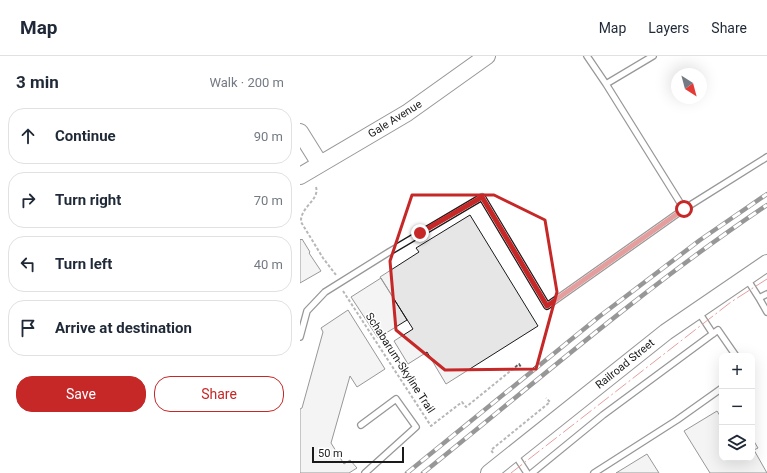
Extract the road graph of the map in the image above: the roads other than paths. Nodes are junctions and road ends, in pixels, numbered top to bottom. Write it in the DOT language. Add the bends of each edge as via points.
graph roads {
  1 [pos="487,56"];
  2 [pos="587,56"];
  3 [pos="652,56"];
  4 [pos="606,84"];
  5 [pos="300,132"];
  6 [pos="767,157"];
  7 [pos="320,164"];
  8 [pos="300,176"];
  9 [pos="684,209"];
  10 [pos="767,263"];
  11 [pos="746,277"];
  12 [pos="767,294"];
  13 [pos="759,298"];
  14 [pos="697,310"];
  15 [pos="767,312"];
  16 [pos="714,334"];
  17 [pos="300,337"];
  18 [pos="734,353"];
  19 [pos="721,389"];
  20 [pos="361,425"];
  21 [pos="514,453"];
  22 [pos="365,473"];
  23 [pos="489,473"];
  24 [pos="527,473"];
  25 [pos="532,473"];
  26 [pos="594,473"];
  1 -- 7 [label="street, Gale Avenue" via="407,112"];
  2 -- 4 [label="lane"];
  3 -- 4 [label="lane"];
  4 -- 9 [label="lane"];
  5 -- 7 [label="street"];
  6 -- 9 [label="lane"];
  7 -- 8 [label="street, Gale Avenue"];
  9 -- 17 [label="lane" via="547,306 482,197 325,292 307,311"];
  10 -- 11 [label="street, Railroad Street"];
  11 -- 13 [label="lane"];
  11 -- 14 [label="street, Railroad Street"];
  12 -- 13 [label="lane"];
  13 -- 15 [label="lane"];
  14 -- 16 [label="lane"];
  14 -- 21 [label="street, Railroad Street"];
  16 -- 18 [label="lane" via="718,330"];
  16 -- 25 [label="lane" via="603,415"];
  19 -- 26 [label="lane"];
  20 -- 22 [label="lane" via="396,399 416,427"];
  21 -- 23 [label="street, Railroad Street"];
  21 -- 24 [label="lane"];
}
